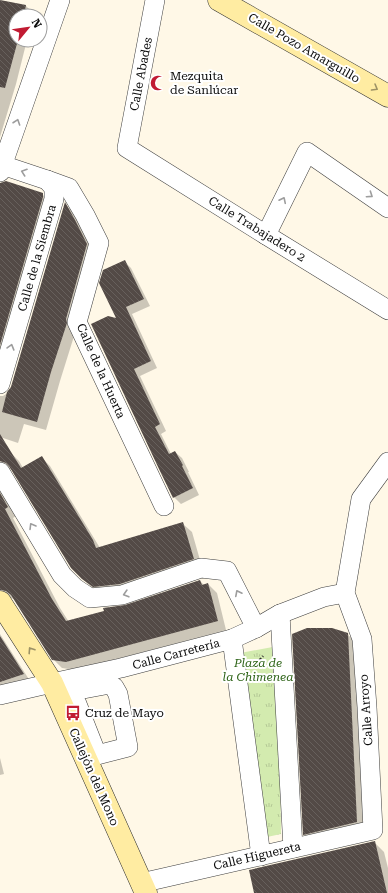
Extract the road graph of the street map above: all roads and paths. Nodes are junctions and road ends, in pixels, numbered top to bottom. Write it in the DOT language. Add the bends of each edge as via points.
graph roads {
  1 [pos="60,0"];
  2 [pos="155,0"];
  3 [pos="219,0"];
  4 [pos="388,96"];
  5 [pos="127,148"];
  6 [pos="1,169"];
  7 [pos="47,180"];
  8 [pos="388,208"];
  9 [pos="266,236"];
  10 [pos="388,310"];
  11 [pos="0,384"];
  12 [pos="388,462"];
  13 [pos="0,472"];
  14 [pos="164,506"];
  15 [pos="345,593"];
  16 [pos="0,602"];
  17 [pos="280,614"];
  18 [pos="256,628"];
  19 [pos="281,636"];
  20 [pos="232,639"];
  21 [pos="120,668"];
  22 [pos="52,682"];
  23 [pos="239,691"];
  24 [pos="0,695"];
  25 [pos="90,768"];
  26 [pos="378,819"];
  27 [pos="293,848"];
  28 [pos="261,856"];
  29 [pos="144,888"];
  6 -- 1 [label="street, one-way"];
  2 -- 5 [label="street, Calle Abades"];
  3 -- 4 [label="street, Calle Pozo Amarguillo, one-way"];
  5 -- 9 [label="street, Calle Trabajadero 2"];
  7 -- 6 [label="street, one-way"];
  11 -- 7 [label="street, Calle de la Siembra, one-way" via="54,199 54,188"];
  7 -- 14 [label="street, Calle de la Huerta" via="69,188 99,243 77,322"];
  9 -- 8 [label="street, one-way" via="307,152"];
  9 -- 10 [label="street, Calle Trabajadero 2"];
  12 -- 15 [label="street" via="361,499"];
  18 -- 13 [label="street, one-way" via="227,571 201,568 122,595 90,598 62,575"];
  15 -- 17 [label="street, Calle Carretería" via="324,597"];
  15 -- 26 [label="street, Calle Arroyo" via="362,639"];
  22 -- 16 [label="street, Callejón del Mono, one-way"];
  17 -- 18 [label="street, Calle Carretería"];
  17 -- 19 [label="street"];
  18 -- 20 [label="street, Calle Carretería"];
  19 -- 23 [label="path" via="251,670"];
  19 -- 27 [label="street"];
  20 -- 21 [label="street, Calle Carretería"];
  20 -- 23 [label="street"];
  21 -- 22 [label="street, Calle Carretería"];
  21 -- 25 [label="street" via="136,756"];
  22 -- 24 [label="street, Calle Carretería"];
  22 -- 25 [label="street, Callejón del Mono"];
  23 -- 28 [label="street"];
  25 -- 29 [label="street, Callejón del Mono"];
  26 -- 27 [label="street, Calle Higuereta"];
  27 -- 28 [label="street, Calle Higuereta"];
  28 -- 29 [label="street, Calle Higuereta"];
}
